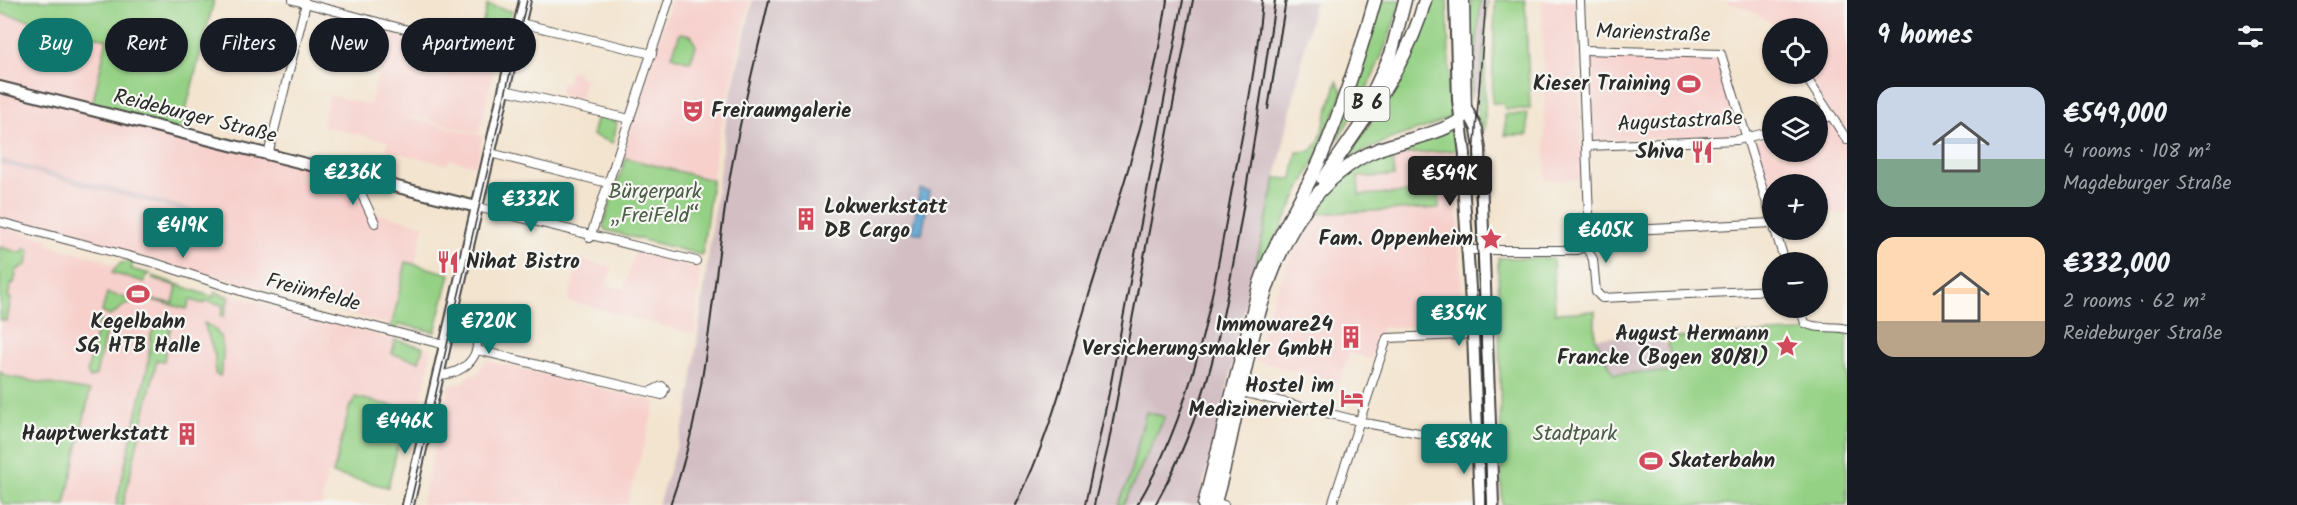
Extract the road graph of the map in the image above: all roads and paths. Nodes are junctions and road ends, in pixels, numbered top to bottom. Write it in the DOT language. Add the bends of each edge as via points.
graph roads {
  1 [pos="293,0"];
  2 [pos="334,0"];
  3 [pos="525,0"];
  4 [pos="669,0"];
  5 [pos="1376,0"];
  6 [pos="1406,0"];
  7 [pos="1425,0"];
  8 [pos="1455,0"];
  9 [pos="1463,0"];
  10 [pos="1580,0"];
  11 [pos="306,3"];
  12 [pos="332,10"];
  13 [pos="521,18"];
  14 [pos="536,27"];
  15 [pos="401,28"];
  16 [pos="1584,50"];
  17 [pos="652,54"];
  18 [pos="509,72"];
  19 [pos="1811,84"];
  20 [pos="0,87"];
  21 [pos="505,90"];
  22 [pos="1466,108"];
  23 [pos="1832,116"];
  24 [pos="1828,117"];
  25 [pos="630,119"];
  26 [pos="1461,120"];
  27 [pos="1762,134"];
  28 [pos="1747,138"];
  29 [pos="1847,140"];
  30 [pos="1588,146"];
  31 [pos="490,153"];
  32 [pos="268,155"];
  33 [pos="354,178"];
  34 [pos="608,183"];
  35 [pos="1762,187"];
  36 [pos="1308,196"];
  37 [pos="477,207"];
  38 [pos="0,222"];
  39 [pos="375,223"];
  40 [pos="1762,224"];
  41 [pos="1591,232"];
  42 [pos="591,237"];
  43 [pos="1585,246"];
  44 [pos="1466,249"];
  45 [pos="1483,249"];
  46 [pos="696,261"];
  47 [pos="1762,291"];
  48 [pos="1803,318"];
  49 [pos="451,320"];
  50 [pos="1847,329"];
  51 [pos="1463,335"];
  52 [pos="445,345"];
  53 [pos="477,350"];
  54 [pos="438,375"];
  55 [pos="649,392"];
  56 [pos="1242,392"];
  57 [pos="1359,421"];
  58 [pos="1477,444"];
  59 [pos="1215,504"];
  60 [pos="408,505"];
  61 [pos="1332,505"];
  62 [pos="1480,505"];
  63 [pos="1493,505"];
  1 -- 11 [label="street"];
  2 -- 12 [label="street"];
  3 -- 13 [label="street"];
  4 -- 17 [label="street"];
  5 -- 36 [label="main road"];
  6 -- 36 [label="main road, B 6" via="1391,54 1372,96"];
  7 -- 36 [label="main road" via="1398,68"];
  8 -- 26 [label="street"];
  9 -- 22 [label="main road"];
  10 -- 16 [label="street"];
  11 -- 12 [label="street"];
  11 -- 32 [label="street"];
  12 -- 15 [label="street"];
  14 -- 17 [label="street"];
  16 -- 28 [label="street, Marienstraße" via="1721,54"];
  16 -- 30 [label="street"];
  17 -- 25 [label="street"];
  18 -- 21 [label="street"];
  19 -- 23 [label="street"];
  20 -- 32 [label="street, Reideburger Straße"];
  21 -- 25 [label="street"];
  21 -- 31 [label="street"];
  22 -- 26 [label="main road"];
  22 -- 45 [label="street" via="1478,136"];
  23 -- 24 [label="street"];
  23 -- 29 [label="street"];
  25 -- 34 [label="street"];
  26 -- 36 [label="main road, B 6" via="1365,155"];
  26 -- 44 [label="street"];
  27 -- 28 [label="street, Augustastraße"];
  28 -- 30 [label="street, Augustastraße"];
  28 -- 35 [label="street"];
  30 -- 41 [label="street"];
  31 -- 34 [label="street"];
  31 -- 37 [label="street"];
  32 -- 33 [label="street, Reideburger Straße"];
  33 -- 37 [label="street, Reideburger Straße"];
  33 -- 39 [label="street"];
  34 -- 42 [label="street"];
  36 -- 56 [label="main road, B 6" via="1268,284"];
  36 -- 59 [label="main road, B 6" via="1269,257 1260,283"];
  37 -- 42 [label="street, Reideburger Straße"];
  37 -- 49 [label="street"];
  38 -- 52 [label="street, Freiimfelde" via="256,296"];
  40 -- 41 [label="street"];
  41 -- 43 [label="street"];
  42 -- 46 [label="street, Reideburger Straße"];
  43 -- 45 [label="street" via="1577,250"];
  43 -- 47 [label="street" via="1593,259 1598,296"];
  44 -- 45 [label="street"];
  44 -- 58 [label="street"];
  45 -- 63 [label="street"];
  48 -- 50 [label="street" via="1811,327"];
  49 -- 52 [label="street"];
  49 -- 53 [label="street" via="472,332"];
  51 -- 57 [label="street" via="1387,338"];
  52 -- 54 [label="street"];
  53 -- 54 [label="street" via="463,369"];
  53 -- 55 [label="street"];
  54 -- 60 [label="street"];
  56 -- 57 [label="street"];
  56 -- 59 [label="main road, B 6"];
  57 -- 58 [label="street"];
  57 -- 61 [label="street"];
  58 -- 62 [label="street"];
}
